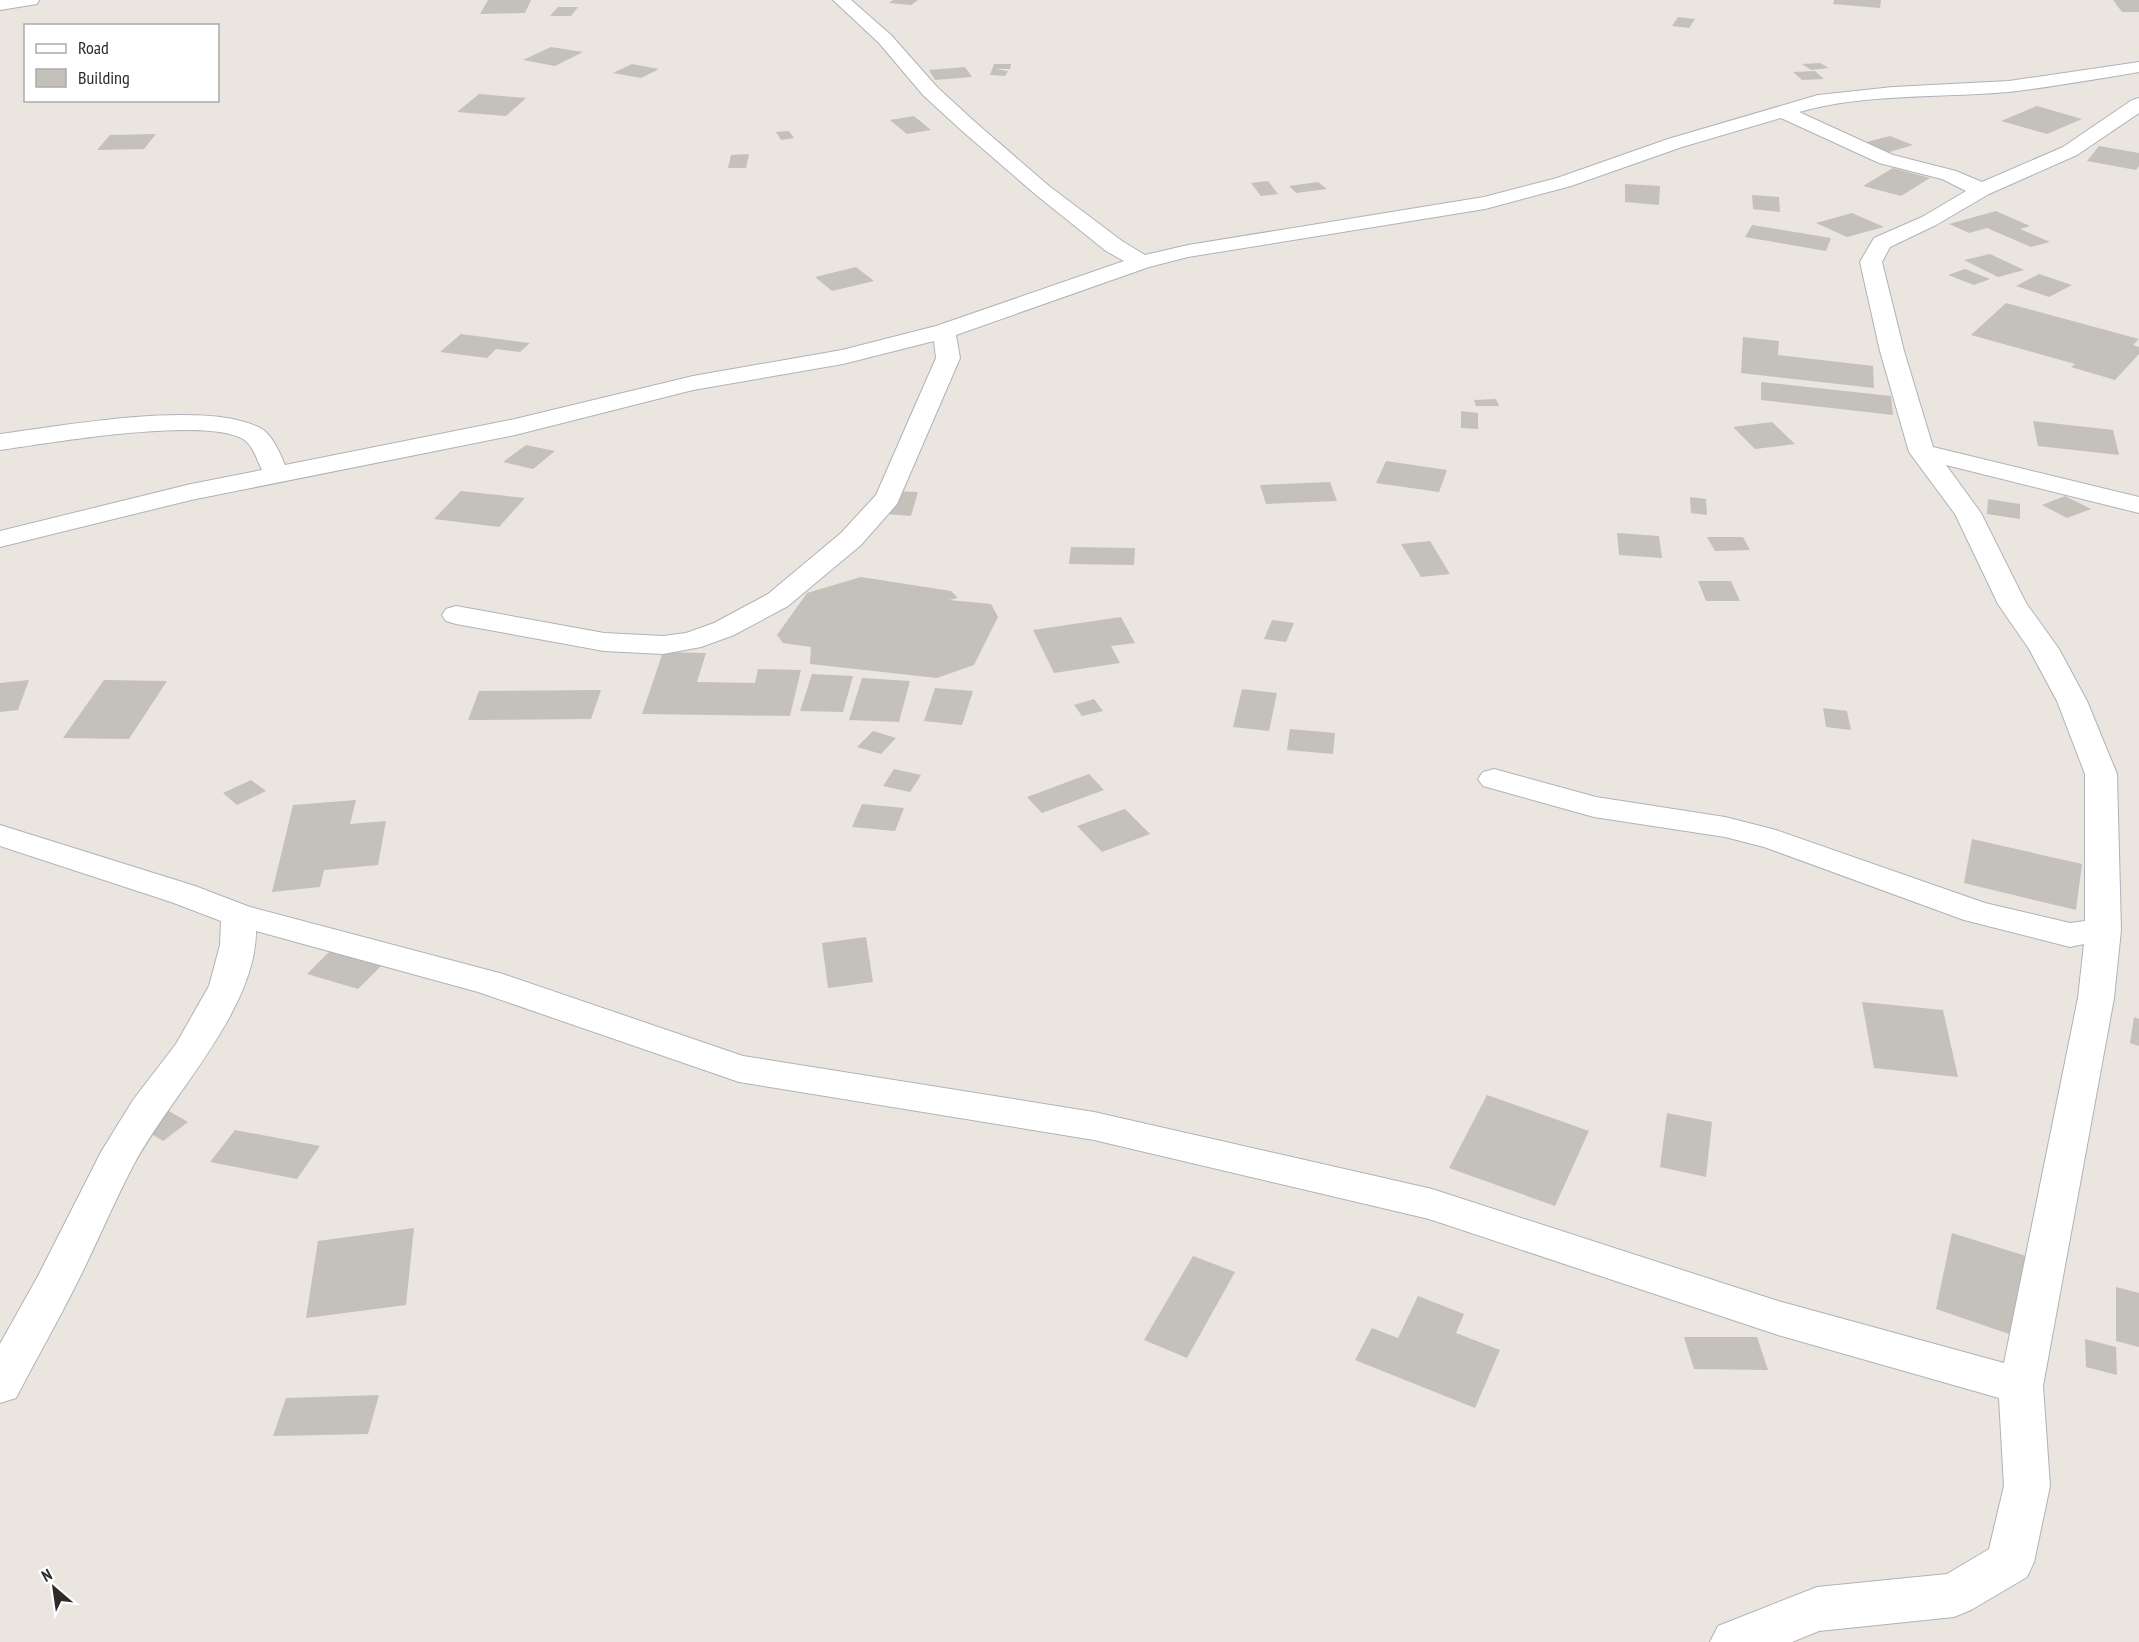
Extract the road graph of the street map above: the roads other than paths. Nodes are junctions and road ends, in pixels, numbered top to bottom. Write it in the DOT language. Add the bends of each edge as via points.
graph roads {
  1 [pos="31,0"];
  2 [pos="841,0"];
  3 [pos="0,6"];
  4 [pos="2139,67"];
  5 [pos="2139,104"];
  6 [pos="1781,111"];
  7 [pos="1982,190"];
  8 [pos="1142,262"];
  9 [pos="944,331"];
  10 [pos="0,441"];
  11 [pos="1922,452"];
  12 [pos="276,473"];
  13 [pos="2139,505"];
  14 [pos="0,539"];
  15 [pos="456,615"];
  16 [pos="1494,779"];
  17 [pos="0,835"];
  18 [pos="238,915"];
  19 [pos="2103,930"];
  20 [pos="0,1385"];
  21 [pos="2020,1386"];
  22 [pos="1735,1642"];
  1 -- 3 [label="street"];
  2 -- 8 [label="street" via="885,39 930,91 968,126 1042,190"];
  4 -- 6 [label="street" via="2009,86 1818,101"];
  5 -- 7 [label="street" via="2070,152"];
  6 -- 7 [label="street" via="1886,159 1949,175"];
  6 -- 8 [label="street" via="1564,182 1485,203 1222,245"];
  7 -- 11 [label="street" via="1882,243 1871,262"];
  8 -- 9 [label="street"];
  9 -- 12 [label="street" via="843,357 693,383 504,429"];
  9 -- 15 [label="street" via="948,358 888,498 851,539 778,600 724,629 663,645 604,642"];
  10 -- 12 [label="street" via="147,424 233,424 253,434"];
  11 -- 13 [label="street"];
  11 -- 19 [label="street" via="1968,513 2012,604 2044,649 2072,701 2101,774"];
  12 -- 14 [label="street"];
  16 -- 19 [label="street" via="1594,807 1725,827 1776,840 1976,912 2070,935"];
  17 -- 18 [label="street"];
  18 -- 20 [label="street" via="238,945 227,986 190,1052 114,1162 56,1283"];
  18 -- 21 [label="street" via="490,983 739,1069 1094,1126 1432,1204 1778,1318"];
  19 -- 21 [label="street" via="2096,998"];
  21 -- 22 [label="street" via="2027,1485 2010,1562 1954,1595 1817,1609"];
}
